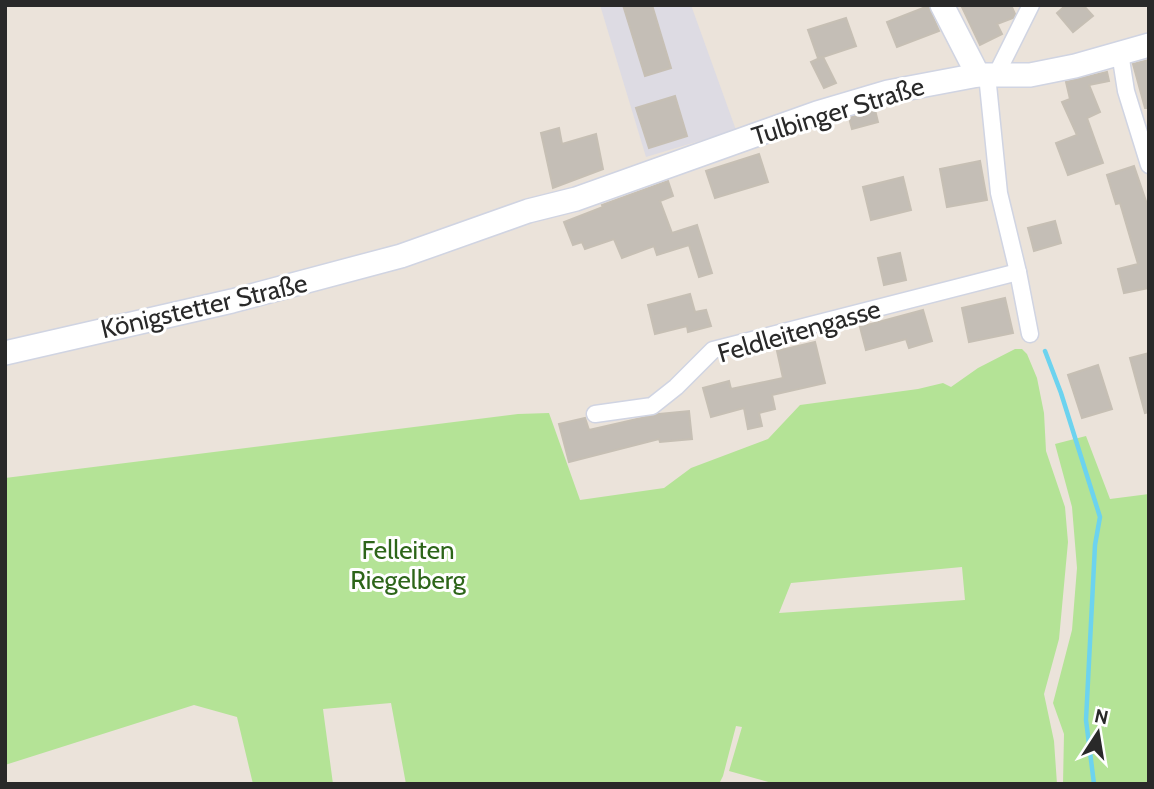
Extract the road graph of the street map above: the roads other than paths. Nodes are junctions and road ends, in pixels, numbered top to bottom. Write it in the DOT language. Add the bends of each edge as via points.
graph roads {
  1 [pos="942,5"];
  2 [pos="1031,5"];
  3 [pos="1149,45"];
  4 [pos="1120,53"];
  5 [pos="987,75"];
  6 [pos="1149,164"];
  7 [pos="576,199"];
  8 [pos="1018,272"];
  9 [pos="1030,334"];
  10 [pos="5,352"];
  11 [pos="594,414"];
  1 -- 5 [label="main road"];
  2 -- 5 [label="street"];
  3 -- 4 [label="main road, Tulbinger Straße"];
  4 -- 5 [label="main road, Tulbinger Straße" via="1030,75"];
  4 -- 6 [label="street" via="1126,92"];
  5 -- 7 [label="main road, Tulbinger Straße" via="852,101"];
  5 -- 8 [label="street" via="999,193"];
  7 -- 10 [label="main road, Königstetter Straße" via="401,256 232,301"];
  8 -- 9 [label="street"];
  8 -- 11 [label="street, Feldleitengasse" via="713,350 652,406"];
}
